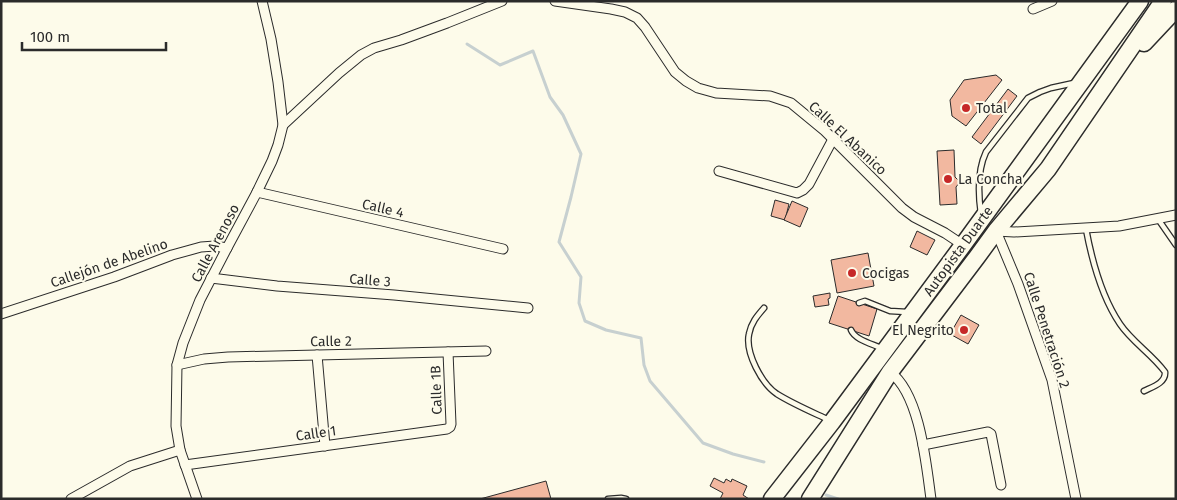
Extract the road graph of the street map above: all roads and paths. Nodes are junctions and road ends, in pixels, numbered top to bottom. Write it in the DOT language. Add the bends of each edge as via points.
graph roads {
  1 [pos="262,1"];
  2 [pos="502,1"];
  3 [pos="555,1"];
  4 [pos="1052,1"];
  5 [pos="1140,1"];
  6 [pos="1163,1"];
  7 [pos="584,3"];
  8 [pos="1032,9"];
  9 [pos="1176,9"];
  10 [pos="1082,81"];
  11 [pos="1084,117"];
  12 [pos="282,125"];
  13 [pos="833,139"];
  14 [pos="719,171"];
  15 [pos="258,192"];
  16 [pos="1176,215"];
  17 [pos="981,219"];
  18 [pos="1158,219"];
  19 [pos="1086,229"];
  20 [pos="996,231"];
  21 [pos="963,245"];
  22 [pos="1176,245"];
  23 [pos="226,248"];
  24 [pos="503,249"];
  25 [pos="211,278"];
  26 [pos="859,303"];
  27 [pos="528,308"];
  28 [pos="764,308"];
  29 [pos="913,312"];
  30 [pos="1,314"];
  31 [pos="851,330"];
  32 [pos="886,350"];
  33 [pos="486,351"];
  34 [pos="448,352"];
  35 [pos="317,355"];
  36 [pos="177,365"];
  37 [pos="890,372"];
  38 [pos="1144,391"];
  39 [pos="832,422"];
  40 [pos="450,427"];
  41 [pos="923,445"];
  42 [pos="325,446"];
  43 [pos="180,450"];
  44 [pos="185,465"];
  45 [pos="1000,485"];
  46 [pos="71,499"];
  47 [pos="197,499"];
  48 [pos="608,499"];
  49 [pos="626,499"];
  50 [pos="772,499"];
  51 [pos="810,499"];
  52 [pos="932,499"];
  53 [pos="1076,499"];
  1 -- 12 [label="street, Calle Arenoso" via="278,82"];
  2 -- 12 [label="street" via="361,55"];
  3 -- 7 [label="street, Calle El Abanico"];
  4 -- 8 [label="street"];
  5 -- 10 [label="highway, Autopista Duarte"];
  6 -- 11 [label="highway, Autopista Duarte"];
  7 -- 13 [label="street, Calle El Abanico" via="625,12 637,18 675,72 686,82 716,93 770,96 791,104"];
  9 -- 11 [label="highway"];
  10 -- 17 [label="highway, Autopista Duarte"];
  10 -- 17 [label="lane" via="1051,88 1028,98 986,152 978,196"];
  11 -- 20 [label="highway, Autopista Duarte" via="1048,169"];
  12 -- 15 [label="street, Calle Arenoso" via="272,162"];
  13 -- 14 [label="street" via="809,184 797,193"];
  13 -- 21 [label="street, Calle El Abanico" via="902,208"];
  15 -- 23 [label="street, Calle Arenoso"];
  15 -- 24 [label="street, Calle 4"];
  16 -- 18 [label="street"];
  17 -- 21 [label="highway, Autopista Duarte"];
  18 -- 19 [label="street"];
  18 -- 22 [label="lane"];
  19 -- 20 [label="street"];
  19 -- 38 [label="lane" via="1106,300 1120,324 1165,372 1162,382"];
  20 -- 37 [label="highway, Autopista Duarte"];
  20 -- 53 [label="street, Calle Penetración 2" via="1052,380"];
  21 -- 29 [label="highway, Autopista Duarte"];
  23 -- 25 [label="street, Calle Arenoso"];
  23 -- 30 [label="street, Callejón de Abelino" via="201,247 182,252"];
  25 -- 27 [label="street, Calle 3"];
  25 -- 36 [label="street, Calle Arenoso"];
  26 -- 29 [label="lane" via="865,301 890,312"];
  28 -- 39 [label="lane" via="753,320 748,336 756,369 776,394"];
  29 -- 32 [label="highway, Autopista Duarte"];
  31 -- 32 [label="lane" via="856,336"];
  32 -- 39 [label="highway, Autopista Duarte"];
  33 -- 34 [label="street, Calle 2"];
  34 -- 35 [label="street, Calle 2"];
  34 -- 40 [label="street, Calle 1B"];
  35 -- 36 [label="street, Calle 2" via="228,357"];
  35 -- 42 [label="street"];
  36 -- 43 [label="street, Calle Arenoso" via="176,426"];
  37 -- 41 [label="street" via="897,377 914,406"];
  37 -- 51 [label="highway, Autopista Duarte"];
  39 -- 50 [label="highway, Autopista Duarte"];
  40 -- 42 [label="street, Calle 1"];
  41 -- 45 [label="street" via="988,432 992,434"];
  41 -- 52 [label="street"];
  42 -- 44 [label="street, Calle 1"];
  43 -- 44 [label="street, Calle Arenoso"];
  43 -- 46 [label="street" via="130,466"];
  44 -- 47 [label="street, Calle Arenoso"];
  48 -- 49 [label="lane"];
}
